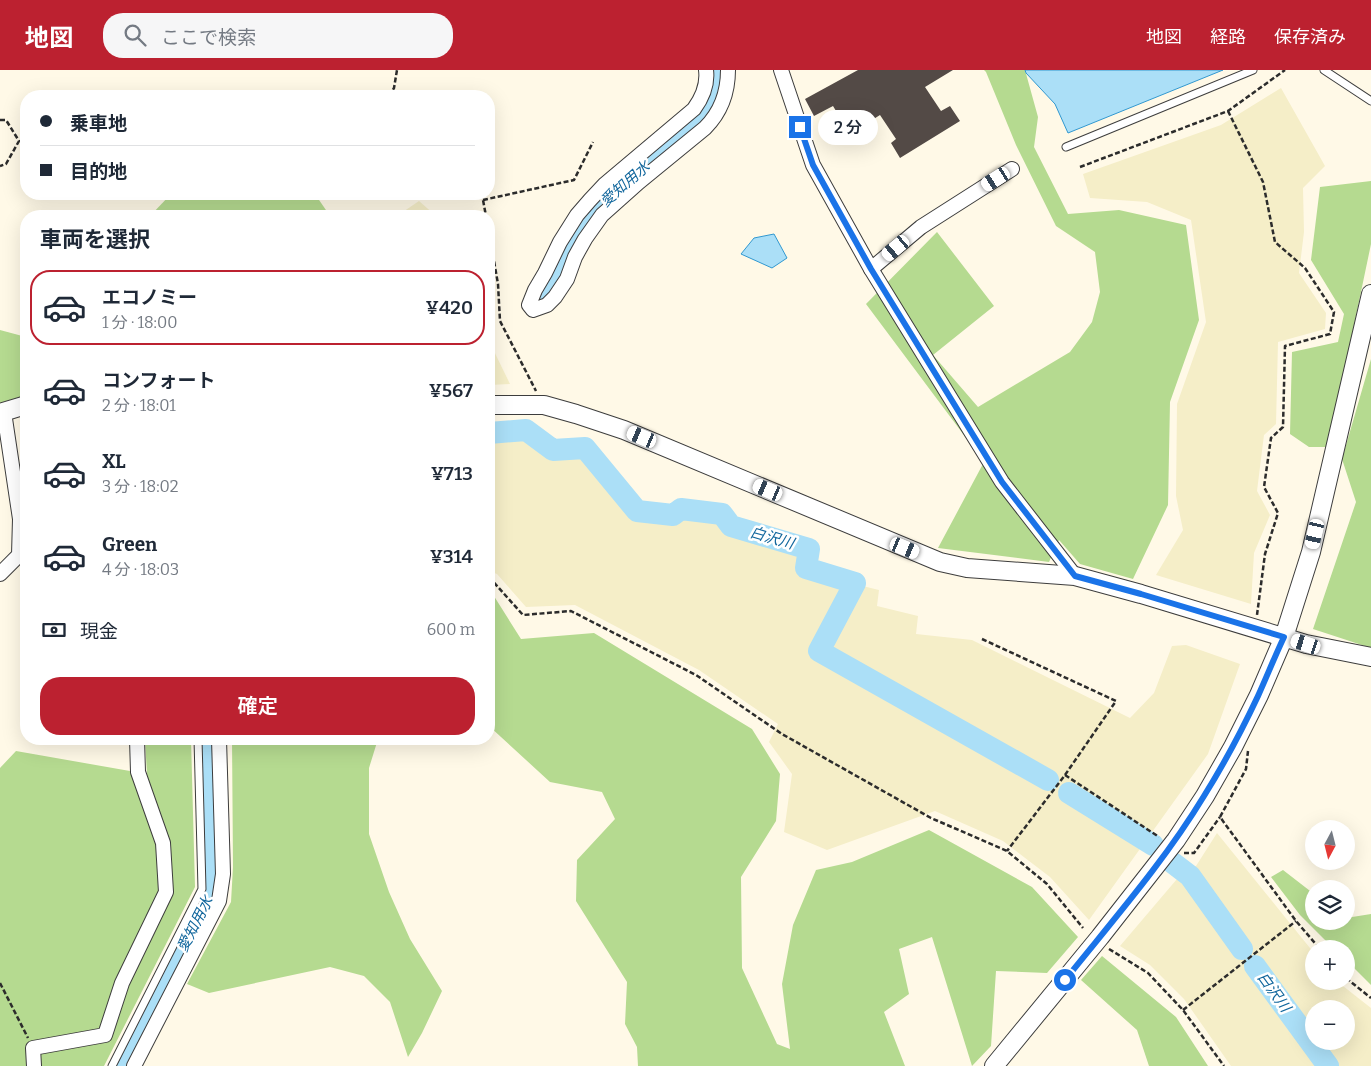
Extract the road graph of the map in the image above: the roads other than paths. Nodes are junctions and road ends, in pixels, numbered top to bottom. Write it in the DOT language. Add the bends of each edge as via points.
graph roads {
  1 [pos="706,70"];
  2 [pos="728,70"];
  3 [pos="781,70"];
  4 [pos="1254,70"];
  5 [pos="1324,70"];
  6 [pos="1371,101"];
  7 [pos="1066,148"];
  8 [pos="1012,169"];
  9 [pos="871,269"];
  10 [pos="1371,294"];
  11 [pos="495,405"];
  12 [pos="20,407"];
  13 [pos="2,413"];
  14 [pos="0,574"];
  15 [pos="1075,576"];
  16 [pos="1284,637"];
  17 [pos="1371,657"];
  18 [pos="137,745"];
  19 [pos="198,745"];
  20 [pos="218,745"];
  21 [pos="34,1066"];
  22 [pos="112,1066"];
  23 [pos="134,1066"];
  24 [pos="994,1066"];
  1 -- 2 [label="street" via="706,87 694,110 604,184 577,215 535,290 529,305 533,310 547,305 555,297 585,239 602,215 714,119 726,92"];
  3 -- 9 [label="street" via="813,165"];
  4 -- 7 [label="lane"];
  5 -- 6 [label="lane"];
  8 -- 9 [label="street" via="921,227"];
  9 -- 15 [label="street" via="1002,482"];
  10 -- 16 [label="street" via="1311,552"];
  11 -- 15 [label="street" via="544,405 624,430 940,562 967,568"];
  12 -- 13 [label="street"];
  13 -- 14 [label="street" via="20,519 19,555"];
  15 -- 16 [label="street"];
  16 -- 17 [label="street"];
  16 -- 24 [label="street" via="1233,748 1176,840"];
  18 -- 21 [label="street" via="138,772 163,843 166,892 122,983 105,1035 33,1048"];
  19 -- 22 [label="lane" via="202,889"];
  20 -- 23 [label="street" via="223,874 219,901"];
}
